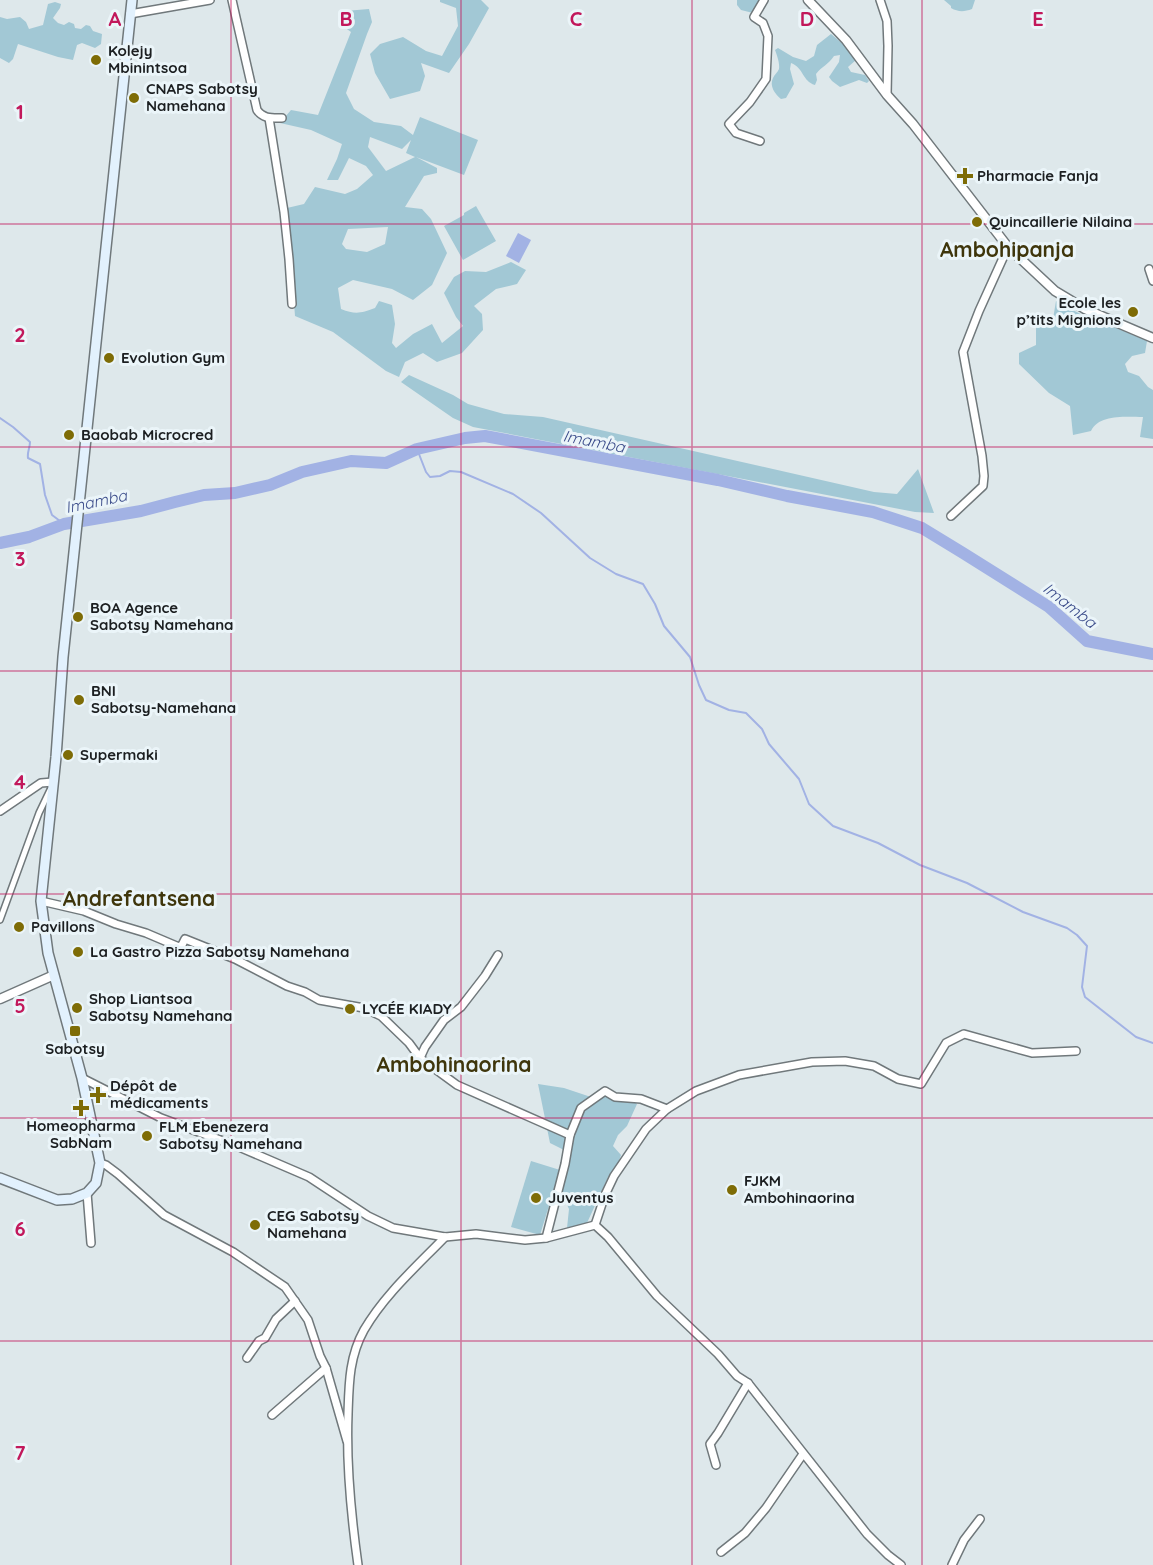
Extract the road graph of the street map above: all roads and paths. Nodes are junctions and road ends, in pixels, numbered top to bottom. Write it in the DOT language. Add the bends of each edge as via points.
graph roads {
  1 [pos="132,0"];
  2 [pos="210,0"];
  3 [pos="232,0"];
  4 [pos="764,0"];
  5 [pos="808,0"];
  6 [pos="880,0"];
  7 [pos="130,14"];
  8 [pos="887,95"];
  9 [pos="269,118"];
  10 [pos="282,118"];
  11 [pos="760,141"];
  12 [pos="1008,246"];
  13 [pos="1149,269"];
  14 [pos="1153,281"];
  15 [pos="292,304"];
  16 [pos="1153,338"];
  17 [pos="951,516"];
  18 [pos="53,782"];
  19 [pos="0,811"];
  20 [pos="41,901"];
  21 [pos="0,920"];
  22 [pos="498,955"];
  23 [pos="54,975"];
  24 [pos="0,999"];
  25 [pos="1076,1051"];
  26 [pos="420,1058"];
  27 [pos="82,1078"];
  28 [pos="667,1109"];
  29 [pos="570,1135"];
  30 [pos="100,1163"];
  31 [pos="0,1178"];
  32 [pos="87,1193"];
  33 [pos="595,1225"];
  34 [pos="446,1237"];
  35 [pos="546,1238"];
  36 [pos="91,1243"];
  37 [pos="295,1301"];
  38 [pos="247,1358"];
  39 [pos="326,1368"];
  40 [pos="748,1383"];
  41 [pos="272,1415"];
  42 [pos="347,1441"];
  43 [pos="803,1454"];
  44 [pos="716,1465"];
  45 [pos="980,1519"];
  46 [pos="721,1552"];
  47 [pos="358,1565"];
  48 [pos="902,1565"];
  49 [pos="952,1565"];
  1 -- 7 [label="main road"];
  2 -- 7 [label="street"];
  3 -- 9 [label="street" via="255,105 261,115"];
  4 -- 11 [label="street" via="754,17 763,23 768,36 766,79 729,124 736,134"];
  5 -- 8 [label="street" via="846,40"];
  6 -- 8 [label="street" via="887,21"];
  7 -- 18 [label="main road"];
  8 -- 12 [label="street"];
  9 -- 10 [label="street"];
  9 -- 15 [label="street" via="284,213"];
  12 -- 16 [label="street" via="1055,291 1084,309"];
  12 -- 17 [label="street" via="963,352 982,456 983,486"];
  13 -- 14 [label="street"];
  18 -- 19 [label="street" via="41,783"];
  18 -- 20 [label="main road"];
  18 -- 21 [label="street"];
  20 -- 23 [label="main road"];
  20 -- 26 [label="street" via="84,911 179,947 185,939 319,1000 364,1008 395,1028"];
  22 -- 26 [label="street" via="461,1007 444,1020"];
  23 -- 24 [label="street"];
  23 -- 27 [label="main road"];
  25 -- 28 [label="street" via="1032,1053 964,1034 946,1043 921,1084 898,1079 874,1066 845,1061 812,1062 739,1075 696,1091"];
  26 -- 29 [label="street" via="457,1085"];
  27 -- 30 [label="main road"];
  27 -- 34 [label="street" via="161,1118 309,1177 393,1228"];
  28 -- 29 [label="street" via="605,1091 580,1108"];
  28 -- 33 [label="street" via="627,1154"];
  29 -- 35 [label="street"];
  30 -- 32 [label="main road" via="96,1183"];
  30 -- 37 [label="street" via="164,1215 233,1252 285,1287"];
  31 -- 32 [label="main road" via="57,1200"];
  32 -- 36 [label="street"];
  33 -- 35 [label="street"];
  33 -- 40 [label="street" via="657,1296"];
  34 -- 35 [label="street" via="476,1234 525,1240"];
  34 -- 42 [label="street" via="380,1305 363,1332 349,1370"];
  37 -- 38 [label="street"];
  37 -- 39 [label="street" via="308,1320"];
  39 -- 41 [label="street"];
  39 -- 42 [label="street"];
  40 -- 43 [label="street"];
  40 -- 44 [label="street" via="710,1444"];
  42 -- 47 [label="street"];
  43 -- 46 [label="street" via="766,1508 745,1533"];
  43 -- 48 [label="street" via="867,1534"];
  45 -- 49 [label="street"];
}
